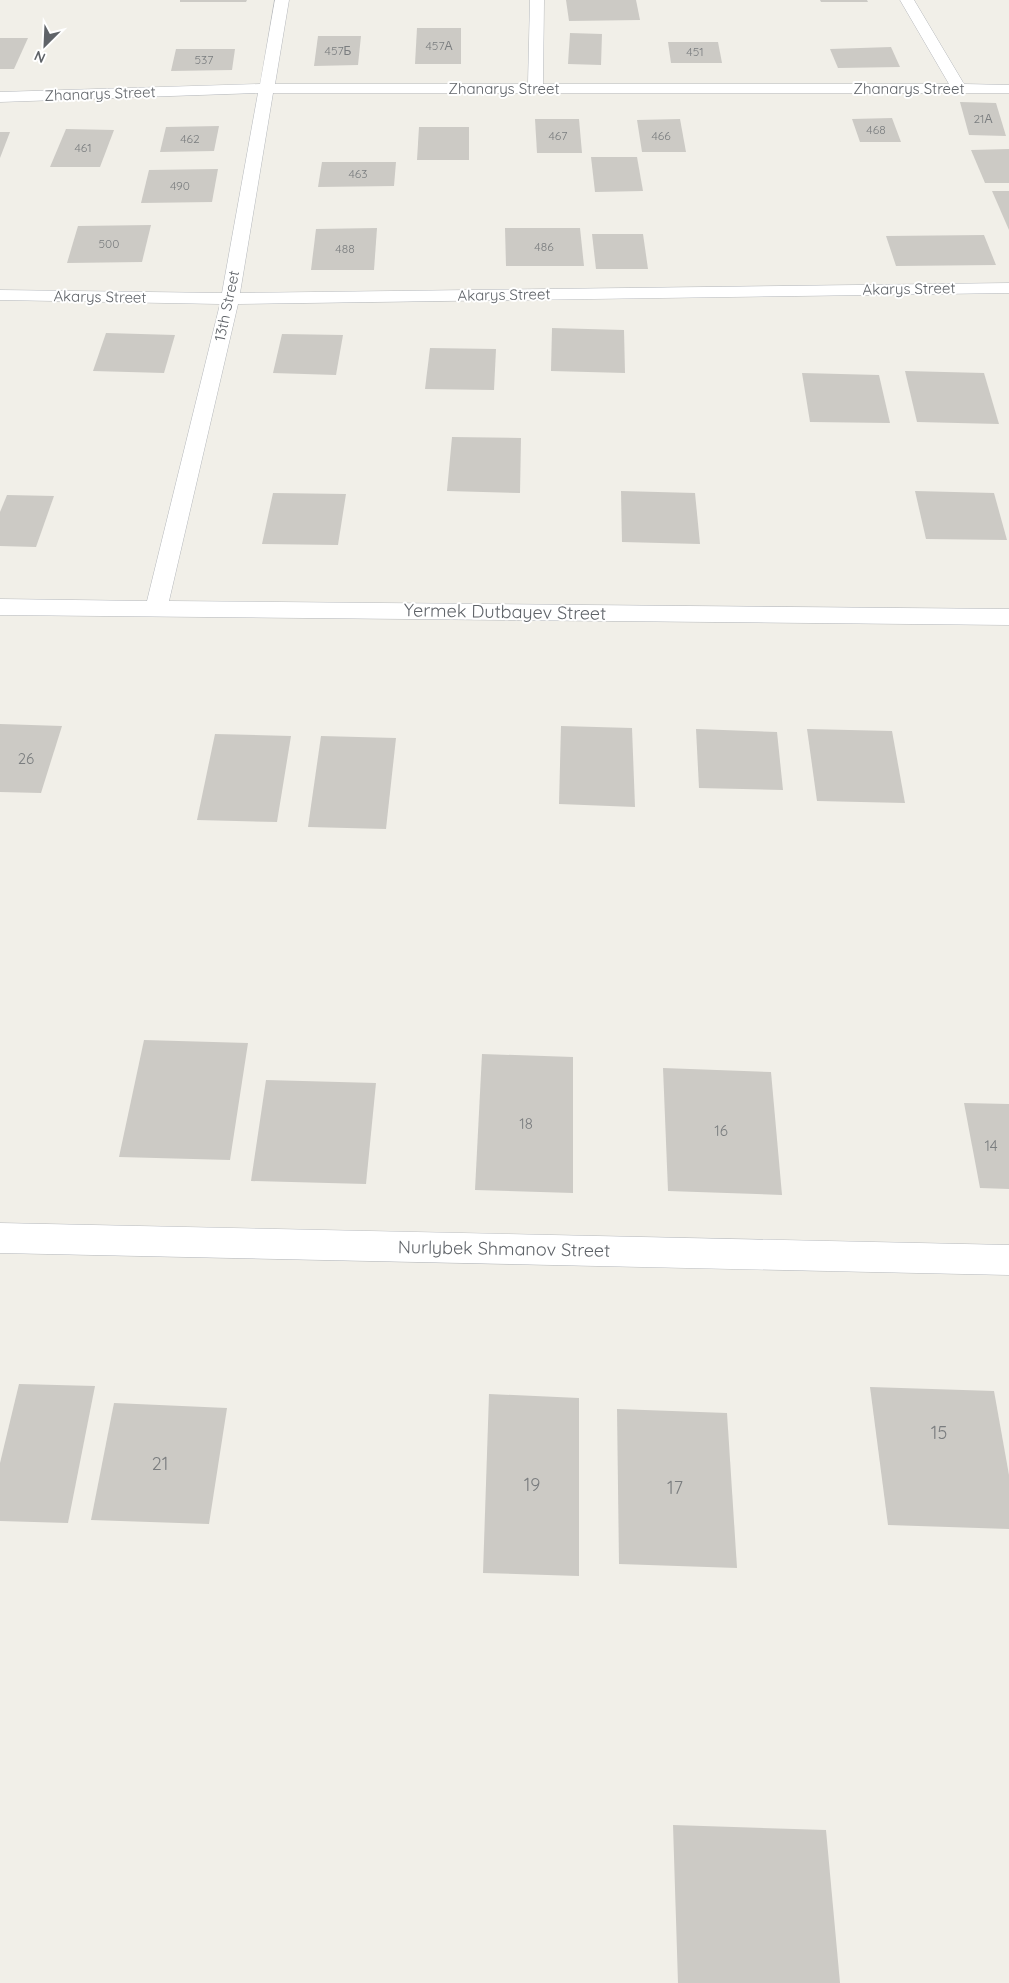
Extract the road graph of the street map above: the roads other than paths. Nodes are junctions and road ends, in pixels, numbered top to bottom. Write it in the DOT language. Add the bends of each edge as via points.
graph roads {
  1 [pos="282,0"];
  2 [pos="537,0"];
  3 [pos="907,0"];
  4 [pos="265,88"];
  5 [pos="535,89"];
  6 [pos="958,89"];
  7 [pos="1009,89"];
  8 [pos="0,98"];
  9 [pos="1009,288"];
  10 [pos="0,295"];
  11 [pos="230,299"];
  12 [pos="0,607"];
  13 [pos="156,608"];
  14 [pos="1009,617"];
  15 [pos="0,1238"];
  16 [pos="1009,1260"];
  1 -- 4 [label="street, 13th Street"];
  2 -- 5 [label="street"];
  3 -- 6 [label="street"];
  4 -- 5 [label="street, Zhanarys Street"];
  4 -- 8 [label="street, Zhanarys Street"];
  4 -- 11 [label="street, 13th Street"];
  5 -- 6 [label="street, Zhanarys Street"];
  6 -- 7 [label="street, Zhanarys Street"];
  9 -- 11 [label="street, Akarys Street"];
  10 -- 11 [label="street, Akarys Street"];
  11 -- 13 [label="street, 13th Street"];
  12 -- 13 [label="street, Yermek Dutbayev Street"];
  13 -- 14 [label="street, Yermek Dutbayev Street"];
  15 -- 16 [label="street, Nurlybek Shmanov Street"];
}
